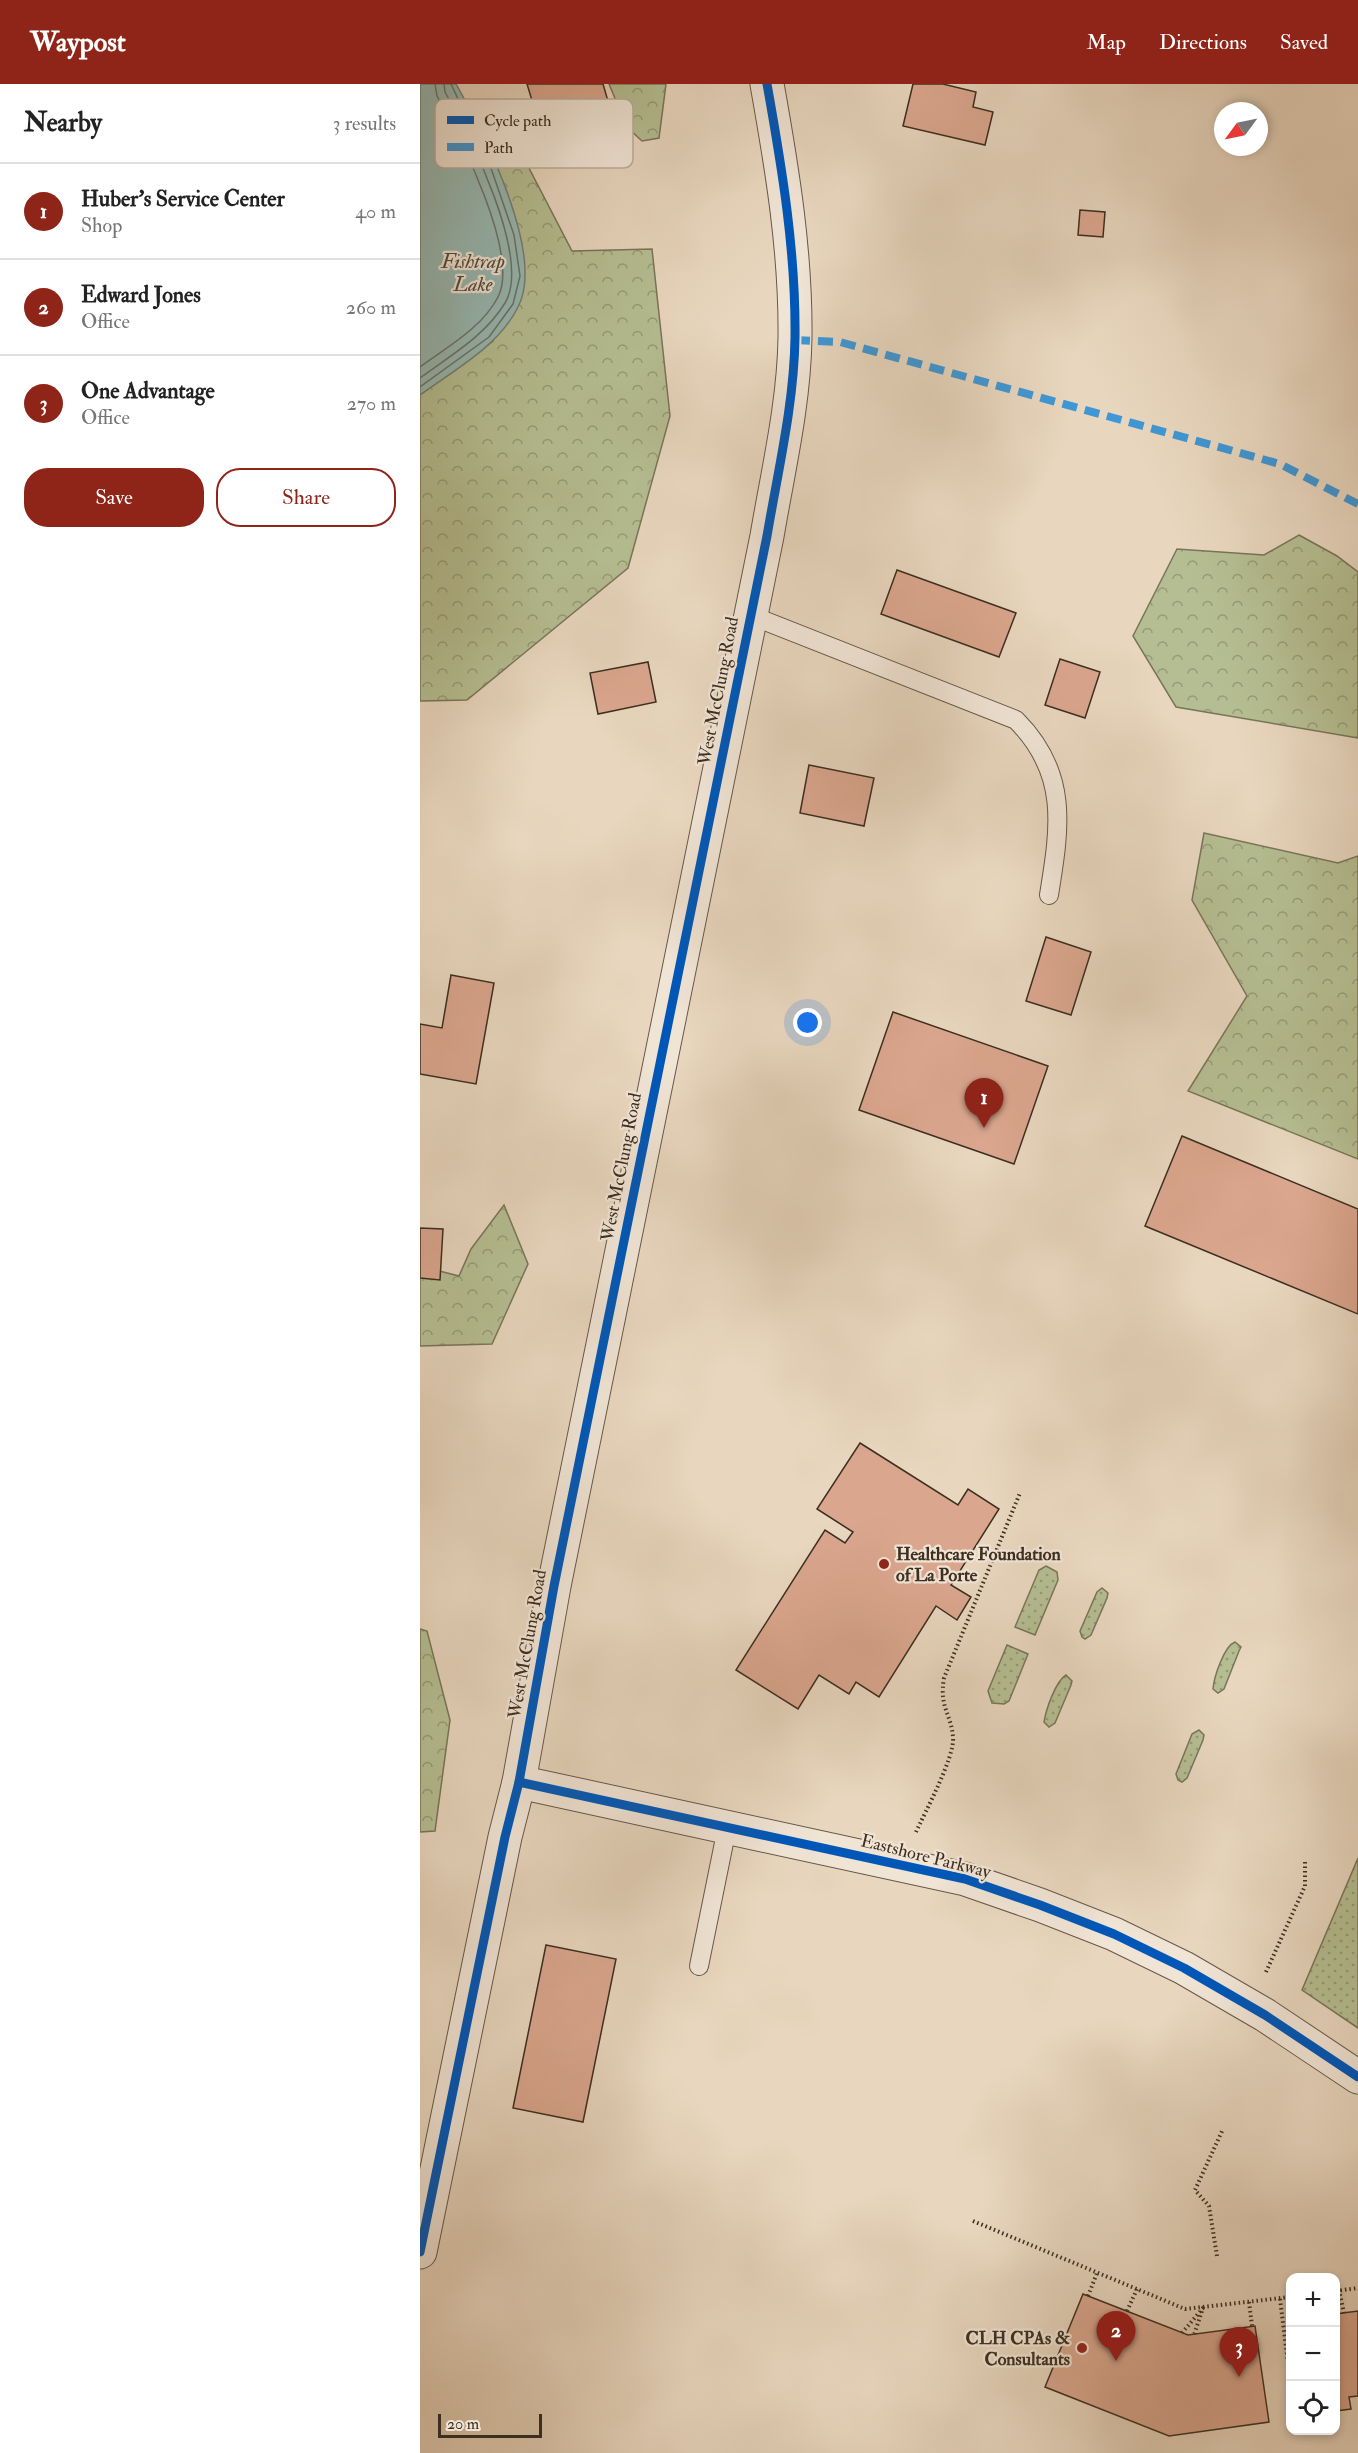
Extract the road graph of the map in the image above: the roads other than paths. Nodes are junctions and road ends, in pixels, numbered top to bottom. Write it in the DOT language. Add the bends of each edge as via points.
graph roads {
  1 [pos="767,84"];
  2 [pos="750,615"];
  3 [pos="1049,895"];
  4 [pos="519,1782"];
  5 [pos="727,1828"];
  6 [pos="699,1966"];
  7 [pos="1358,2077"];
  8 [pos="420,2252"];
  1 -- 2 [label="street, West McClung Road" via="792,234 795,340 789,410"];
  2 -- 3 [label="lane" via="1016,720 1032,736 1053,777 1059,833"];
  2 -- 4 [label="street, West McClung Road" via="554,1586"];
  4 -- 5 [label="street, Eastshore Parkway"];
  4 -- 8 [label="street, West McClung Road"];
  5 -- 6 [label="lane"];
  5 -- 7 [label="street, Eastshore Parkway" via="964,1879 1114,1934 1184,1968 1265,2015"];
}
